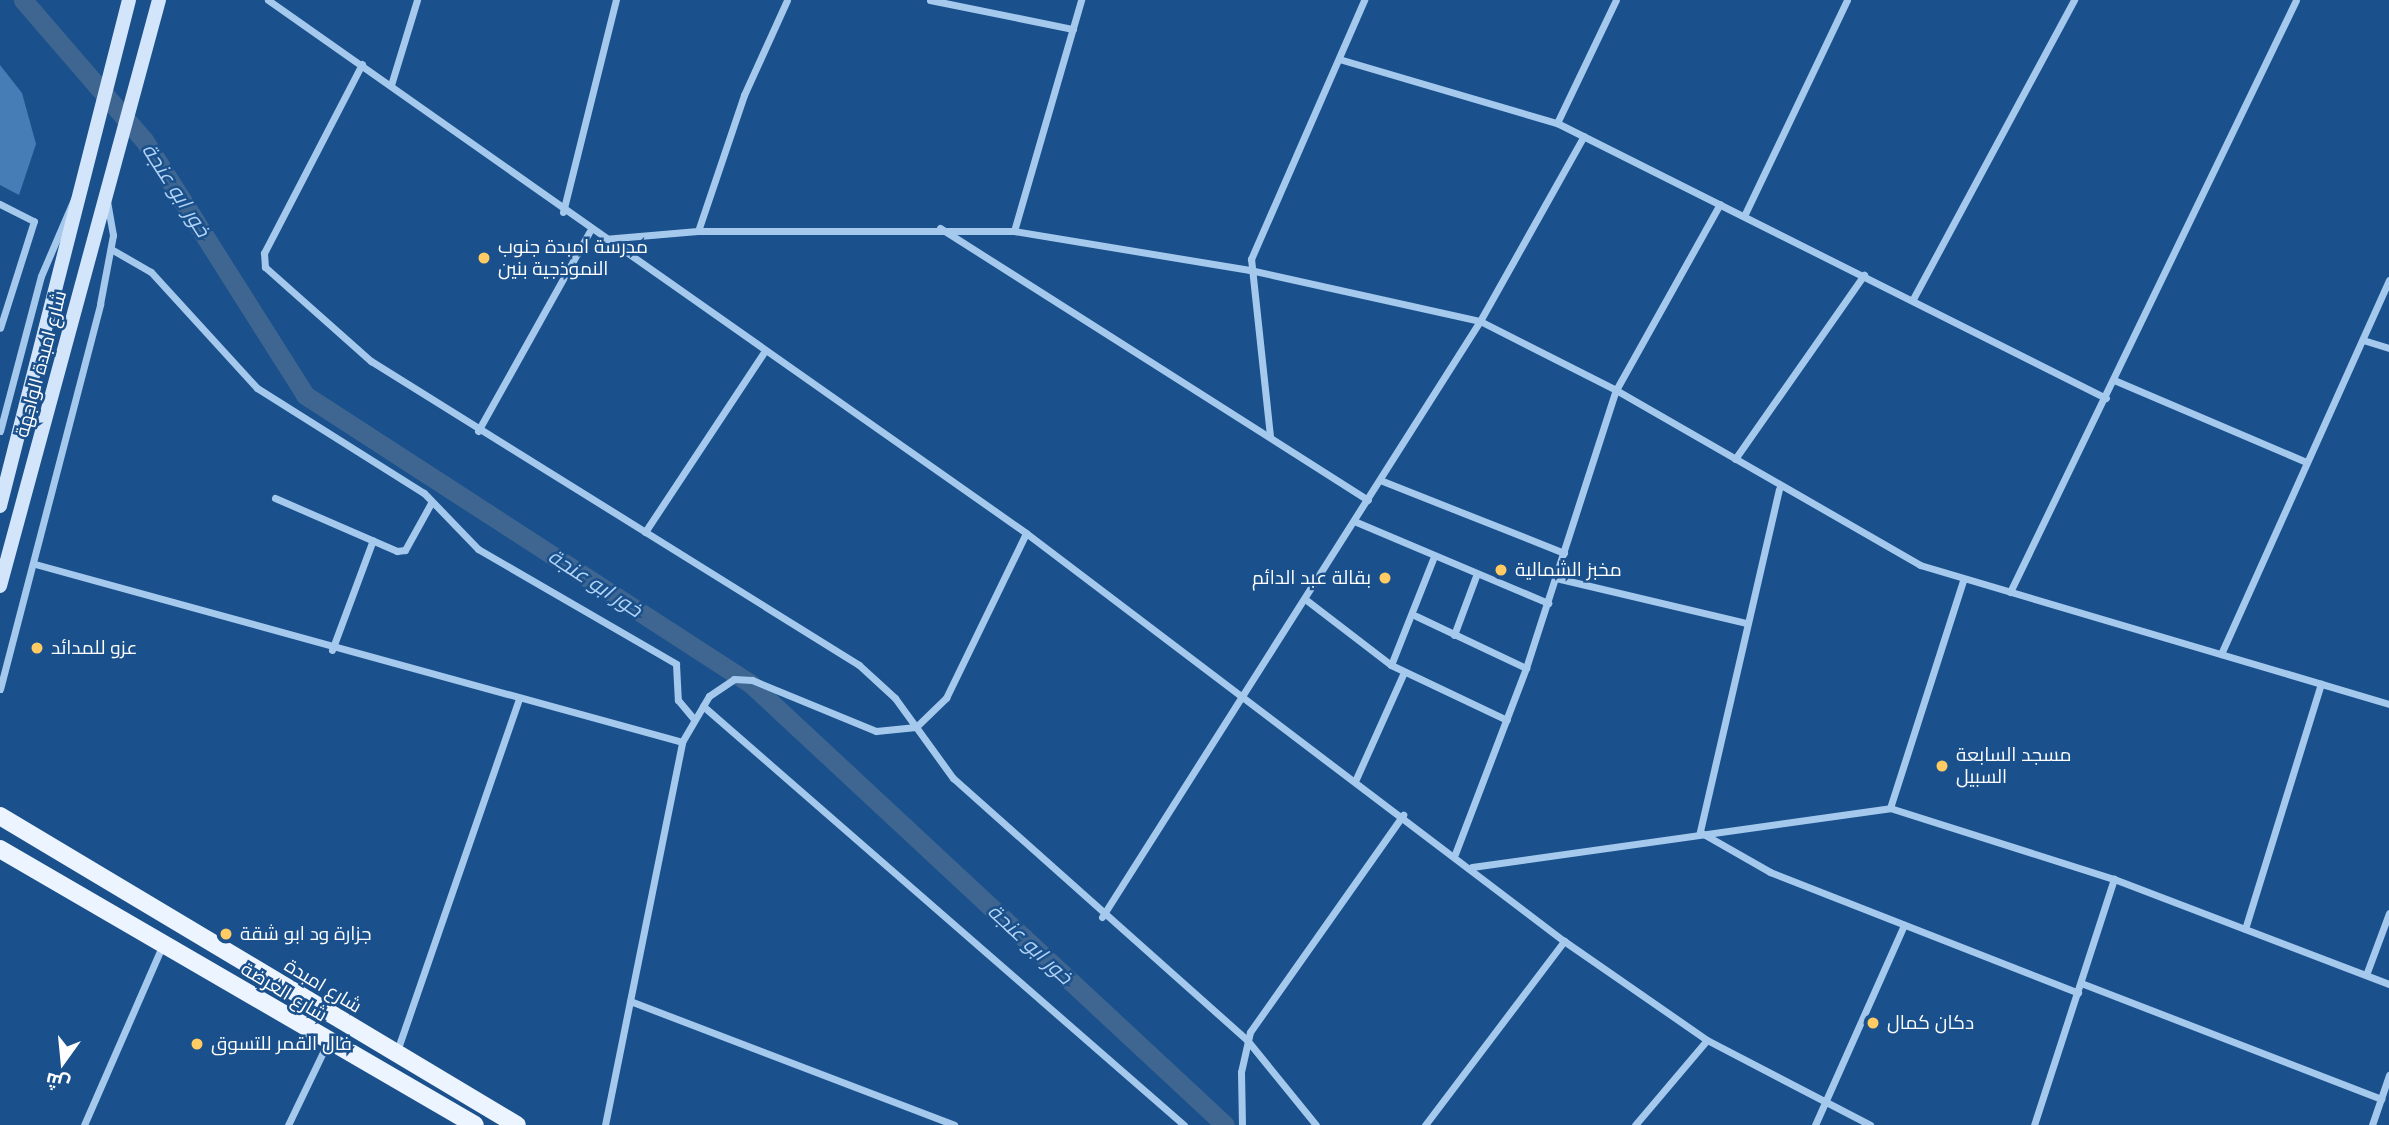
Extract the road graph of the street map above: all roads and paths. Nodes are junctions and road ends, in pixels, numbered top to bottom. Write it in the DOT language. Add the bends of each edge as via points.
graph roads {
  1 [pos="129,0"];
  2 [pos="159,0"];
  3 [pos="268,0"];
  4 [pos="417,0"];
  5 [pos="616,0"];
  6 [pos="787,0"];
  7 [pos="930,0"];
  8 [pos="1081,0"];
  9 [pos="1364,0"];
  10 [pos="1616,0"];
  11 [pos="1847,0"];
  12 [pos="2074,0"];
  13 [pos="2296,0"];
  14 [pos="1073,29"];
  15 [pos="1339,59"];
  16 [pos="362,64"];
  17 [pos="391,85"];
  18 [pos="1557,123"];
  19 [pos="1584,136"];
  20 [pos="79,192"];
  21 [pos="105,195"];
  22 [pos="0,204"];
  23 [pos="1720,204"];
  24 [pos="563,212"];
  25 [pos="1744,216"];
  26 [pos="939,228"];
  27 [pos="590,231"];
  28 [pos="698,231"];
  29 [pos="1014,231"];
  30 [pos="604,239"];
  31 [pos="111,249"];
  32 [pos="1250,270"];
  33 [pos="1864,275"];
  34 [pos="2389,280"];
  35 [pos="1913,299"];
  36 [pos="1479,321"];
  37 [pos="0,328"];
  38 [pos="2363,340"];
  39 [pos="2389,348"];
  40 [pos="763,354"];
  41 [pos="2114,380"];
  42 [pos="1616,390"];
  43 [pos="2106,398"];
  44 [pos="478,430"];
  45 [pos="0,431"];
  46 [pos="1270,436"];
  47 [pos="1735,460"];
  48 [pos="2306,462"];
  49 [pos="1380,480"];
  50 [pos="1779,489"];
  51 [pos="275,498"];
  52 [pos="1368,500"];
  53 [pos="431,503"];
  54 [pos="0,506"];
  55 [pos="1354,521"];
  56 [pos="645,532"];
  57 [pos="1026,533"];
  58 [pos="373,540"];
  59 [pos="1564,553"];
  60 [pos="1433,559"];
  61 [pos="35,564"];
  62 [pos="1476,576"];
  63 [pos="1556,578"];
  64 [pos="1963,581"];
  65 [pos="0,586"];
  66 [pos="2010,592"];
  67 [pos="1305,599"];
  68 [pos="1548,603"];
  69 [pos="1416,616"];
  70 [pos="1747,623"];
  71 [pos="1454,635"];
  72 [pos="332,650"];
  73 [pos="2221,653"];
  74 [pos="1391,665"];
  75 [pos="1526,668"];
  76 [pos="1404,672"];
  77 [pos="2321,683"];
  78 [pos="0,689"];
  79 [pos="1244,695"];
  80 [pos="519,698"];
  81 [pos="2389,704"];
  82 [pos="703,706"];
  83 [pos="694,719"];
  84 [pos="1507,720"];
  85 [pos="916,727"];
  86 [pos="682,742"];
  87 [pos="1356,779"];
  88 [pos="1891,808"];
  89 [pos="1403,815"];
  90 [pos="0,816"];
  91 [pos="1700,832"];
  92 [pos="0,849"];
  93 [pos="1455,854"];
  94 [pos="1472,867"];
  95 [pos="2114,879"];
  96 [pos="2389,913"];
  97 [pos="1102,917"];
  98 [pos="1904,925"];
  99 [pos="2245,929"];
  100 [pos="1564,941"];
  101 [pos="163,943"];
  102 [pos="2366,975"];
  103 [pos="2081,983"];
  104 [pos="2389,984"];
  105 [pos="2078,993"];
  106 [pos="630,1001"];
  107 [pos="1247,1040"];
  108 [pos="1707,1040"];
  109 [pos="327,1042"];
  110 [pos="396,1055"];
  111 [pos="2389,1075"];
  112 [pos="2381,1098"];
  113 [pos="1825,1103"];
  114 [pos="515,1124"];
  115 [pos="83,1125"];
  116 [pos="288,1125"];
  117 [pos="475,1125"];
  118 [pos="605,1125"];
  119 [pos="954,1125"];
  120 [pos="1184,1125"];
  121 [pos="1242,1125"];
  122 [pos="1316,1125"];
  123 [pos="1425,1125"];
  124 [pos="1636,1125"];
  125 [pos="1815,1125"];
  126 [pos="1870,1125"];
  127 [pos="2034,1125"];
  128 [pos="2372,1125"];
  1 -- 20 [label="main road, شارع امبدة الواجهة"];
  2 -- 21 [label="main road, شارع امبدة الواجهة"];
  3 -- 16 [label="street"];
  4 -- 17 [label="street"];
  5 -- 24 [label="street"];
  6 -- 28 [label="street" via="744,95"];
  7 -- 14 [label="street"];
  8 -- 14 [label="street"];
  9 -- 15 [label="street"];
  10 -- 18 [label="street"];
  11 -- 25 [label="street"];
  12 -- 35 [label="street"];
  13 -- 41 [label="street"];
  14 -- 29 [label="street"];
  15 -- 18 [label="street"];
  15 -- 32 [label="street" via="1260,233"];
  16 -- 17 [label="street"];
  16 -- 44 [label="street" via="264,253 265,267 350,345"];
  17 -- 24 [label="street"];
  18 -- 19 [label="street"];
  19 -- 23 [label="street"];
  19 -- 36 [label="street"];
  20 -- 45 [label="street" via="56,230"];
  20 -- 54 [label="main road, شارع امبدة الواجهة"];
  21 -- 31 [label="street"];
  21 -- 65 [label="main road, شارع امبدة الواجهة"];
  22 -- 37 [label="street" via="34,221"];
  23 -- 25 [label="street"];
  23 -- 42 [label="street"];
  24 -- 27 [label="street"];
  25 -- 33 [label="street"];
  26 -- 28 [label="street"];
  26 -- 29 [label="street"];
  26 -- 46 [label="street"];
  27 -- 30 [label="street"];
  27 -- 44 [label="street"];
  28 -- 30 [label="street"];
  29 -- 32 [label="street"];
  30 -- 40 [label="street"];
  31 -- 53 [label="street" via="151,272 257,388"];
  31 -- 61 [label="street"];
  32 -- 36 [label="street"];
  32 -- 46 [label="street"];
  33 -- 35 [label="street"];
  33 -- 47 [label="street"];
  34 -- 38 [label="street"];
  35 -- 43 [label="street"];
  36 -- 42 [label="street"];
  36 -- 49 [label="street"];
  38 -- 39 [label="street"];
  38 -- 48 [label="street"];
  40 -- 56 [label="street"];
  40 -- 57 [label="street"];
  41 -- 43 [label="street"];
  41 -- 48 [label="street"];
  42 -- 47 [label="street"];
  42 -- 59 [label="street"];
  43 -- 66 [label="street"];
  44 -- 56 [label="street"];
  46 -- 52 [label="street"];
  47 -- 50 [label="street"];
  48 -- 73 [label="street"];
  49 -- 52 [label="street"];
  49 -- 59 [label="street"];
  50 -- 64 [label="street" via="1920,565"];
  50 -- 70 [label="street"];
  51 -- 58 [label="street"];
  52 -- 55 [label="street"];
  53 -- 58 [label="street" via="405,550"];
  53 -- 83 [label="street" via="478,549 676,664 678,700"];
  55 -- 60 [label="street"];
  55 -- 67 [label="street"];
  56 -- 85 [label="street" via="844,653 895,698"];
  57 -- 79 [label="street"];
  57 -- 85 [label="street" via="946,698"];
  58 -- 72 [label="street"];
  59 -- 63 [label="street"];
  60 -- 62 [label="street"];
  60 -- 69 [label="street"];
  61 -- 72 [label="street"];
  61 -- 78 [label="street"];
  62 -- 68 [label="street"];
  62 -- 71 [label="street"];
  63 -- 68 [label="street"];
  63 -- 70 [label="street"];
  64 -- 66 [label="street"];
  64 -- 88 [label="street"];
  66 -- 73 [label="street"];
  67 -- 74 [label="street"];
  67 -- 79 [label="street"];
  68 -- 75 [label="street"];
  69 -- 71 [label="street"];
  69 -- 74 [label="street"];
  70 -- 91 [label="street"];
  71 -- 75 [label="street"];
  72 -- 80 [label="street"];
  73 -- 77 [label="street"];
  74 -- 76 [label="street"];
  75 -- 84 [label="street"];
  76 -- 84 [label="street"];
  76 -- 87 [label="street"];
  77 -- 81 [label="street"];
  77 -- 99 [label="street"];
  79 -- 87 [label="street"];
  79 -- 97 [label="street"];
  80 -- 86 [label="street"];
  80 -- 110 [label="street"];
  82 -- 83 [label="street"];
  82 -- 85 [label="street" via="725,683 752,680 876,731"];
  82 -- 120 [label="street"];
  83 -- 86 [label="street"];
  84 -- 93 [label="street"];
  85 -- 97 [label="street" via="953,778"];
  86 -- 106 [label="street"];
  87 -- 89 [label="street"];
  88 -- 91 [label="street"];
  88 -- 95 [label="street"];
  89 -- 93 [label="street"];
  89 -- 107 [label="street"];
  90 -- 110 [label="main road, شارع امبدة"];
  91 -- 94 [label="street"];
  91 -- 98 [label="street" via="1770,872"];
  92 -- 101 [label="main road, شارع العرضة"];
  93 -- 94 [label="street"];
  94 -- 100 [label="street"];
  95 -- 99 [label="street"];
  95 -- 103 [label="street"];
  96 -- 102 [label="street"];
  97 -- 107 [label="street"];
  98 -- 105 [label="street"];
  98 -- 113 [label="street"];
  99 -- 102 [label="street"];
  100 -- 108 [label="street"];
  100 -- 123 [label="street"];
  101 -- 109 [label="main road, شارع العرضة"];
  101 -- 115 [label="street"];
  102 -- 104 [label="street"];
  103 -- 105 [label="street"];
  103 -- 112 [label="street"];
  105 -- 127 [label="street"];
  106 -- 118 [label="street"];
  106 -- 119 [label="street"];
  107 -- 121 [label="street"];
  107 -- 122 [label="street"];
  108 -- 113 [label="street"];
  108 -- 124 [label="street"];
  109 -- 116 [label="street"];
  109 -- 117 [label="main road, شارع العرضة"];
  110 -- 114 [label="main road, شارع امبدة"];
  111 -- 112 [label="street"];
  112 -- 128 [label="street"];
  113 -- 125 [label="street"];
  113 -- 126 [label="street"];
}
